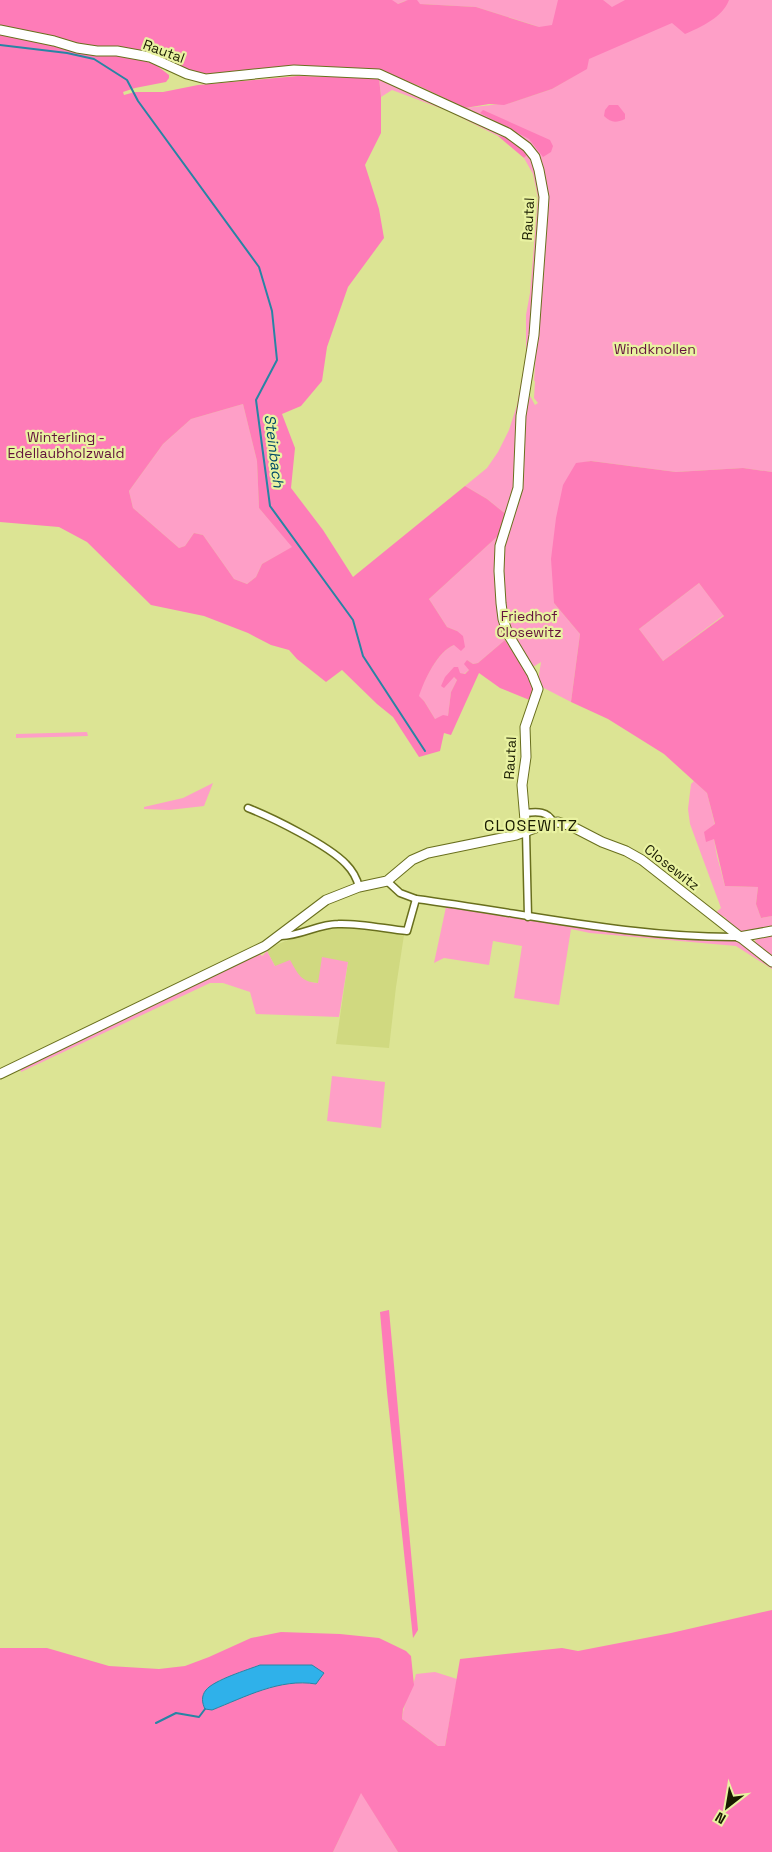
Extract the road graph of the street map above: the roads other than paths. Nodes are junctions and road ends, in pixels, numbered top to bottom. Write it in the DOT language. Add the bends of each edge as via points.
graph roads {
  1 [pos="0,30"];
  2 [pos="248,808"];
  3 [pos="524,813"];
  4 [pos="553,822"];
  5 [pos="526,832"];
  6 [pos="387,881"];
  7 [pos="359,887"];
  8 [pos="416,899"];
  9 [pos="528,917"];
  10 [pos="772,931"];
  11 [pos="281,936"];
  12 [pos="739,937"];
  13 [pos="772,962"];
  14 [pos="0,1074"];
  1 -- 3 [label="street, Rautal" via="98,52 116,51 150,57 186,74 206,79 294,70 379,74 508,133 535,157 544,197 534,335 521,416 518,488 499,555 503,619 538,689 525,727"];
  2 -- 7 [label="street" via="328,849 347,864"];
  3 -- 4 [label="street, Closewitz" via="543,813"];
  3 -- 5 [label="street, Rautal"];
  4 -- 5 [label="street"];
  4 -- 12 [label="street, Closewitz" via="571,826 642,860"];
  5 -- 6 [label="street" via="428,854 412,860"];
  5 -- 9 [label="street"];
  6 -- 7 [label="street"];
  6 -- 8 [label="street" via="400,893"];
  7 -- 11 [label="street" via="326,900"];
  8 -- 9 [label="street"];
  8 -- 11 [label="street" via="407,931 338,924"];
  9 -- 12 [label="street" via="650,932"];
  10 -- 12 [label="street"];
  11 -- 14 [label="street" via="263,948"];
  12 -- 13 [label="street, Closewitz"];
}
